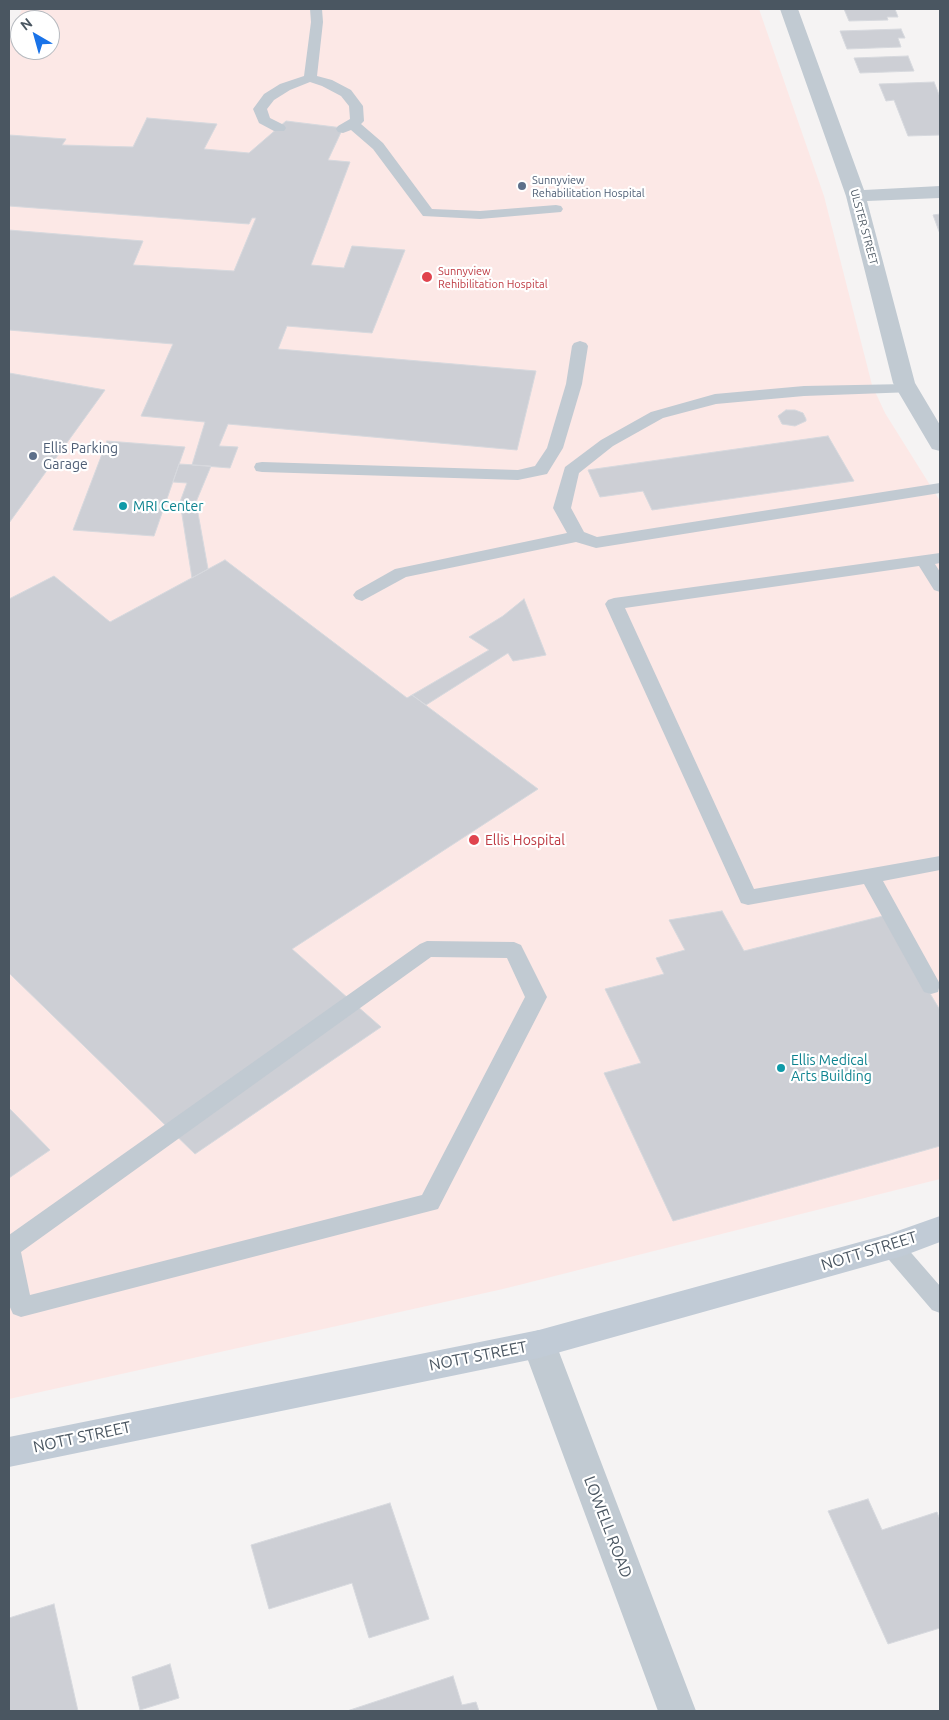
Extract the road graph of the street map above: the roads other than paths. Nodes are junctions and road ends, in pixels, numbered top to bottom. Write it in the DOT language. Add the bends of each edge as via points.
graph roads {
  1 [pos="316,9"];
  2 [pos="789,9"];
  3 [pos="310,78"];
  4 [pos="279,128"];
  5 [pos="940,192"];
  6 [pos="856,196"];
  7 [pos="556,209"];
  8 [pos="580,346"];
  9 [pos="907,389"];
  10 [pos="940,444"];
  11 [pos="262,467"];
  12 [pos="940,488"];
  13 [pos="577,536"];
  14 [pos="932,559"];
  15 [pos="940,586"];
  16 [pos="362,595"];
  17 [pos="940,863"];
  18 [pos="870,876"];
  19 [pos="931,986"];
  20 [pos="940,1229"];
  21 [pos="892,1247"];
  22 [pos="9,1248"];
  23 [pos="9,1252"];
  24 [pos="940,1303"];
  25 [pos="539,1344"];
  26 [pos="9,1452"];
  27 [pos="677,1711"];
  1 -- 3 [label="lane"];
  2 -- 6 [label="street, ULSTER STREET"];
  3 -- 4 [label="lane" via="285,87 269,97 260,109 264,120"];
  3 -- 7 [label="lane" via="346,93 356,106 357,121 346,127 378,146 428,213 480,215"];
  5 -- 6 [label="street"];
  6 -- 9 [label="street, ULSTER STREET"];
  8 -- 11 [label="lane" via="574,384 555,448 541,470 518,475"];
  9 -- 10 [label="street, ULSTER STREET"];
  9 -- 13 [label="lane" via="804,391 715,399 657,415 607,443 571,471 562,508"];
  12 -- 13 [label="lane" via="596,543"];
  13 -- 16 [label="lane" via="401,573"];
  14 -- 15 [label="lane"];
  14 -- 18 [label="lane" via="614,604 748,898"];
  17 -- 18 [label="lane"];
  18 -- 19 [label="lane"];
  20 -- 21 [label="main road, NOTT STREET"];
  21 -- 24 [label="lane"];
  21 -- 25 [label="main road, NOTT STREET"];
  22 -- 23 [label="lane" via="426,949 514,950 536,997 430,1202 21,1307"];
  25 -- 26 [label="main road, NOTT STREET"];
  25 -- 27 [label="street, LOWELL ROAD"];
}
